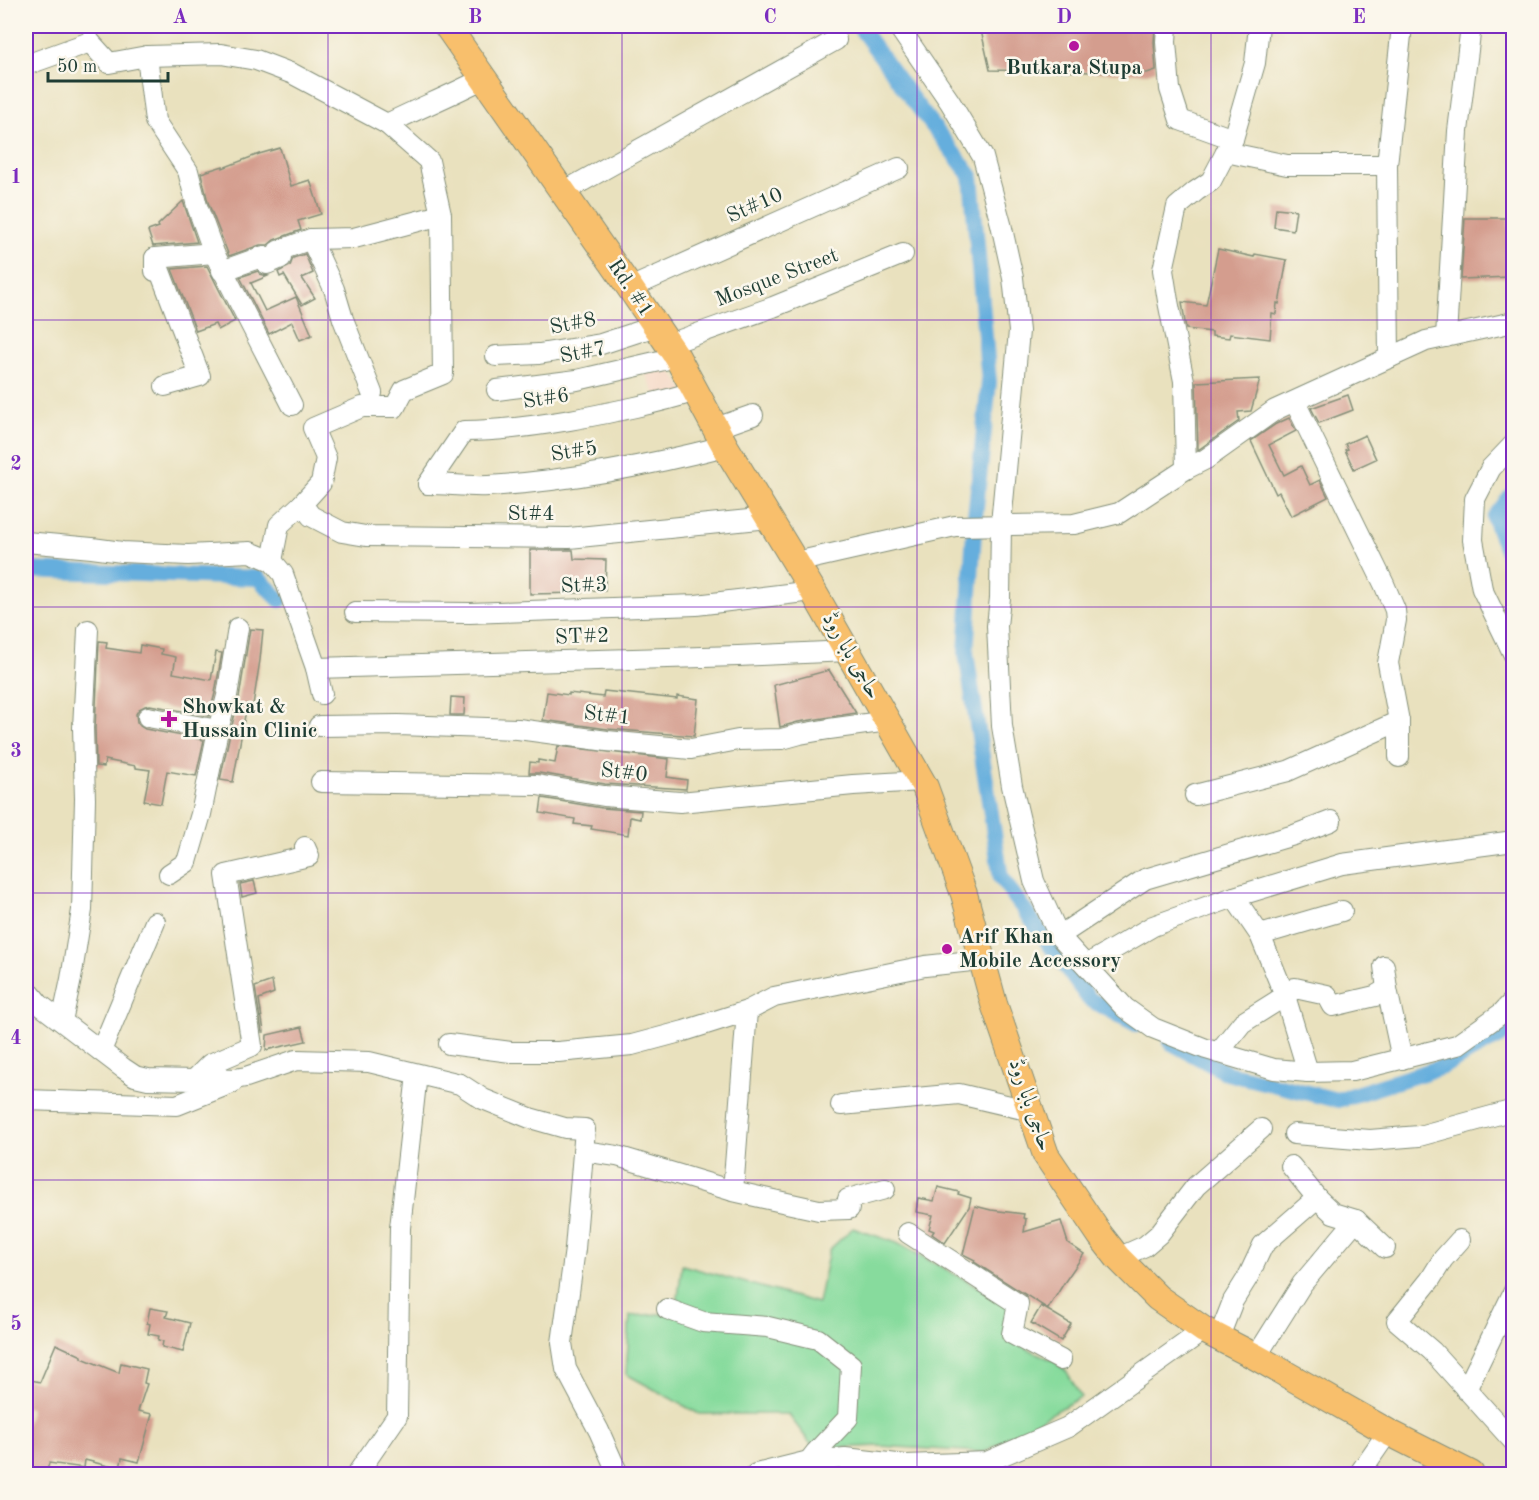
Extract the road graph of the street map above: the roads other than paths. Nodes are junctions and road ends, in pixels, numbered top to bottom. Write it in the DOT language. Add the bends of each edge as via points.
graph roads {
  1 [pos="447,26"];
  2 [pos="898,26"];
  3 [pos="1167,26"];
  4 [pos="1259,26"];
  5 [pos="1401,26"];
  6 [pos="1471,26"];
  7 [pos="92,34"];
  8 [pos="836,40"];
  9 [pos="147,56"];
  10 [pos="26,65"];
  11 [pos="484,78"];
  12 [pos="387,124"];
  13 [pos="1230,145"];
  14 [pos="1388,165"];
  15 [pos="899,168"];
  16 [pos="563,192"];
  17 [pos="441,215"];
  18 [pos="311,239"];
  19 [pos="214,253"];
  20 [pos="903,254"];
  21 [pos="222,271"];
  22 [pos="630,288"];
  23 [pos="1514,322"];
  24 [pos="1446,337"];
  25 [pos="667,342"];
  26 [pos="496,356"];
  27 [pos="1389,358"];
  28 [pos="165,386"];
  29 [pos="497,390"];
  30 [pos="696,391"];
  31 [pos="372,393"];
  32 [pos="1295,402"];
  33 [pos="292,405"];
  34 [pos="753,414"];
  35 [pos="721,437"];
  36 [pos="1514,444"];
  37 [pos="1186,469"];
  38 [pos="428,484"];
  39 [pos="302,504"];
  40 [pos="769,518"];
  41 [pos="999,524"];
  42 [pos="26,542"];
  43 [pos="272,561"];
  44 [pos="796,562"];
  45 [pos="813,591"];
  46 [pos="355,612"];
  47 [pos="238,628"];
  48 [pos="88,630"];
  49 [pos="848,651"];
  50 [pos="1514,655"];
  51 [pos="316,668"];
  52 [pos="322,694"];
  53 [pos="148,717"];
  54 [pos="888,721"];
  55 [pos="1399,721"];
  56 [pos="319,726"];
  57 [pos="218,730"];
  58 [pos="1400,757"];
  59 [pos="922,781"];
  60 [pos="321,782"];
  61 [pos="1195,795"];
  62 [pos="1331,821"];
  63 [pos="1514,841"];
  64 [pos="305,847"];
  65 [pos="169,874"];
  66 [pos="1234,897"];
  67 [pos="1342,911"];
  68 [pos="155,922"];
  69 [pos="1260,935"];
  70 [pos="1059,936"];
  71 [pos="981,960"];
  72 [pos="1086,965"];
  73 [pos="1384,966"];
  74 [pos="26,988"];
  75 [pos="1387,989"];
  76 [pos="1285,996"];
  77 [pos="1514,1000"];
  78 [pos="747,1011"];
  79 [pos="62,1021"];
  80 [pos="449,1044"];
  81 [pos="101,1051"];
  82 [pos="1218,1053"];
  83 [pos="1402,1059"];
  84 [pos="1308,1072"];
  85 [pos="417,1074"];
  86 [pos="246,1077"];
  87 [pos="194,1080"];
  88 [pos="26,1100"];
  89 [pos="841,1105"];
  90 [pos="1514,1110"];
  91 [pos="1031,1111"];
  92 [pos="1261,1129"];
  93 [pos="1294,1134"];
  94 [pos="583,1151"];
  95 [pos="1291,1166"];
  96 [pos="885,1189"];
  97 [pos="733,1191"];
  98 [pos="1317,1198"];
  99 [pos="1356,1220"];
  100 [pos="908,1233"];
  101 [pos="1460,1240"];
  102 [pos="1385,1248"];
  103 [pos="1118,1258"];
  104 [pos="1514,1290"];
  105 [pos="667,1309"];
  106 [pos="1212,1333"];
  107 [pos="1257,1357"];
  108 [pos="1061,1360"];
  109 [pos="1466,1390"];
  110 [pos="1388,1432"];
  111 [pos="1514,1442"];
  112 [pos="809,1461"];
  113 [pos="906,1470"];
  114 [pos="357,1474"];
  115 [pos="618,1474"];
  116 [pos="756,1474"];
  117 [pos="1359,1474"];
  118 [pos="1471,1474"];
  1 -- 11 [label="main road, Rd. #1"];
  2 -- 41 [label="street" via="983,157 1013,278 1019,331"];
  3 -- 13 [label="street" via="1170,89 1180,120"];
  4 -- 13 [label="street" via="1255,63"];
  5 -- 14 [label="street"];
  6 -- 24 [label="street" via="1458,131"];
  7 -- 9 [label="street" via="110,63"];
  7 -- 10 [label="street"];
  8 -- 16 [label="street"];
  9 -- 12 [label="street" via="221,54 256,60 293,74"];
  9 -- 19 [label="street" via="155,121 188,171"];
  11 -- 12 [label="street"];
  11 -- 16 [label="main road, Rd. #1"];
  12 -- 17 [label="street" via="429,161"];
  13 -- 14 [label="street" via="1287,165"];
  13 -- 37 [label="street" via="1210,182 1177,207 1163,270 1184,381"];
  14 -- 27 [label="street"];
  15 -- 22 [label="street, St#10"];
  16 -- 22 [label="main road, Rd. #1"];
  17 -- 18 [label="street" via="354,238"];
  17 -- 39 [label="street" via="443,374 404,390 395,407 362,407 313,428 326,458 321,483"];
  18 -- 21 [label="street" via="279,251 281,258 267,264 264,256"];
  18 -- 31 [label="street"];
  19 -- 21 [label="street"];
  19 -- 28 [label="street" via="155,267 200,376"];
  20 -- 25 [label="street, Mosque Street" via="773,307"];
  21 -- 33 [label="street"];
  22 -- 25 [label="main road, Rd. #1"];
  23 -- 24 [label="street"];
  24 -- 27 [label="street" via="1426,341"];
  25 -- 26 [label="street, St#8" via="601,344"];
  25 -- 29 [label="street, St#7" via="577,380"];
  25 -- 30 [label="main road, Rd. #1"];
  27 -- 32 [label="street"];
  30 -- 35 [label="main road, Rd. #1"];
  30 -- 38 [label="street, St#6" via="616,412 541,425 464,431"];
  32 -- 37 [label="street"];
  32 -- 55 [label="street" via="1395,610 1388,663"];
  34 -- 35 [label="street, St#5"];
  35 -- 38 [label="street, St#5" via="684,456 569,478 485,486"];
  35 -- 40 [label="main road, Rd. #1"];
  36 -- 50 [label="street" via="1491,468 1475,499 1473,540 1482,589"];
  37 -- 41 [label="street" via="1119,513 1074,524"];
  39 -- 40 [label="street, St#4" via="311,516 342,532 366,536 569,538"];
  39 -- 43 [label="street" via="279,525"];
  40 -- 44 [label="main road, Rd. #1"];
  41 -- 44 [label="street" via="951,526"];
  41 -- 70 [label="street" via="997,626 1002,726 1034,881"];
  42 -- 43 [label="street" via="188,555 250,552"];
  43 -- 51 [label="street" via="283,574"];
  44 -- 45 [label="main road, حاجی بابا روڈ"];
  45 -- 46 [label="street, St#3" via="696,605 470,613"];
  45 -- 49 [label="main road, حاجی بابا روڈ"];
  47 -- 57 [label="street"];
  48 -- 79 [label="street" via="82,910"];
  49 -- 51 [label="street, ST#2"];
  49 -- 54 [label="main road, حاجی بابا روڈ"];
  51 -- 52 [label="street"];
  53 -- 57 [label="street"];
  54 -- 56 [label="street, St#1" via="691,749 518,729"];
  54 -- 59 [label="main road, حاجی بابا روڈ"];
  55 -- 58 [label="street"];
  55 -- 61 [label="street" via="1288,771"];
  57 -- 65 [label="street" via="187,862"];
  59 -- 60 [label="street, St#0" via="680,802 604,796 537,785"];
  59 -- 71 [label="main road, حاجی بابا روڈ" via="964,894"];
  62 -- 70 [label="street" via="1146,879"];
  63 -- 66 [label="street" via="1342,864"];
  64 -- 87 [label="street" via="309,856 226,875 252,1046 210,1064"];
  66 -- 69 [label="street"];
  66 -- 72 [label="street" via="1153,926"];
  67 -- 69 [label="street"];
  68 -- 81 [label="street"];
  69 -- 76 [label="street"];
  70 -- 72 [label="street"];
  71 -- 78 [label="street" via="925,966 774,997"];
  71 -- 91 [label="main road, حاجی بابا روڈ"];
  72 -- 82 [label="street" via="1125,1008 1153,1028"];
  73 -- 75 [label="street"];
  74 -- 79 [label="street" via="39,1004"];
  75 -- 76 [label="street" via="1375,996 1333,1006 1327,995 1295,988"];
  75 -- 83 [label="street"];
  76 -- 82 [label="street" via="1242,1023"];
  76 -- 84 [label="street"];
  77 -- 83 [label="street" via="1456,1045"];
  78 -- 80 [label="street" via="632,1045 523,1052"];
  78 -- 97 [label="street"];
  79 -- 81 [label="street"];
  81 -- 87 [label="street" via="135,1076"];
  82 -- 84 [label="street" via="1274,1069"];
  83 -- 84 [label="street" via="1352,1071"];
  85 -- 86 [label="street" via="369,1062 296,1060"];
  85 -- 94 [label="street" via="460,1084 483,1099 530,1118 585,1129"];
  85 -- 114 [label="street" via="400,1228 397,1416"];
  86 -- 87 [label="street"];
  86 -- 88 [label="street" via="177,1105"];
  89 -- 91 [label="street" via="959,1094"];
  90 -- 93 [label="street" via="1419,1136 1370,1140"];
  91 -- 103 [label="main road, حاجی بابا روڈ" via="1046,1155"];
  92 -- 103 [label="street" via="1196,1186 1159,1234 1145,1246"];
  94 -- 97 [label="street" via="617,1156"];
  94 -- 115 [label="street" via="562,1343 566,1368"];
  95 -- 98 [label="street"];
  96 -- 97 [label="street" via="848,1204 819,1210"];
  98 -- 99 [label="street" via="1333,1214"];
  98 -- 106 [label="street" via="1263,1245 1248,1277"];
  99 -- 102 [label="street"];
  99 -- 107 [label="street" via="1302,1284"];
  100 -- 108 [label="street" via="1018,1304 1012,1334"];
  101 -- 109 [label="street" via="1397,1321 1432,1351"];
  103 -- 106 [label="main road, حاجی بابا روڈ" via="1158,1298"];
  104 -- 109 [label="street"];
  105 -- 112 [label="street" via="703,1322 768,1327 818,1339 851,1365 848,1418"];
  106 -- 107 [label="main road, حاجی بابا روڈ"];
  106 -- 113 [label="street" via="1068,1426 987,1462"];
  107 -- 110 [label="main road, حاجی بابا روڈ"];
  109 -- 111 [label="street"];
  110 -- 117 [label="street"];
  110 -- 118 [label="main road, حاجی بابا روڈ"];
  112 -- 113 [label="street" via="845,1458"];
  112 -- 116 [label="street"];
}
